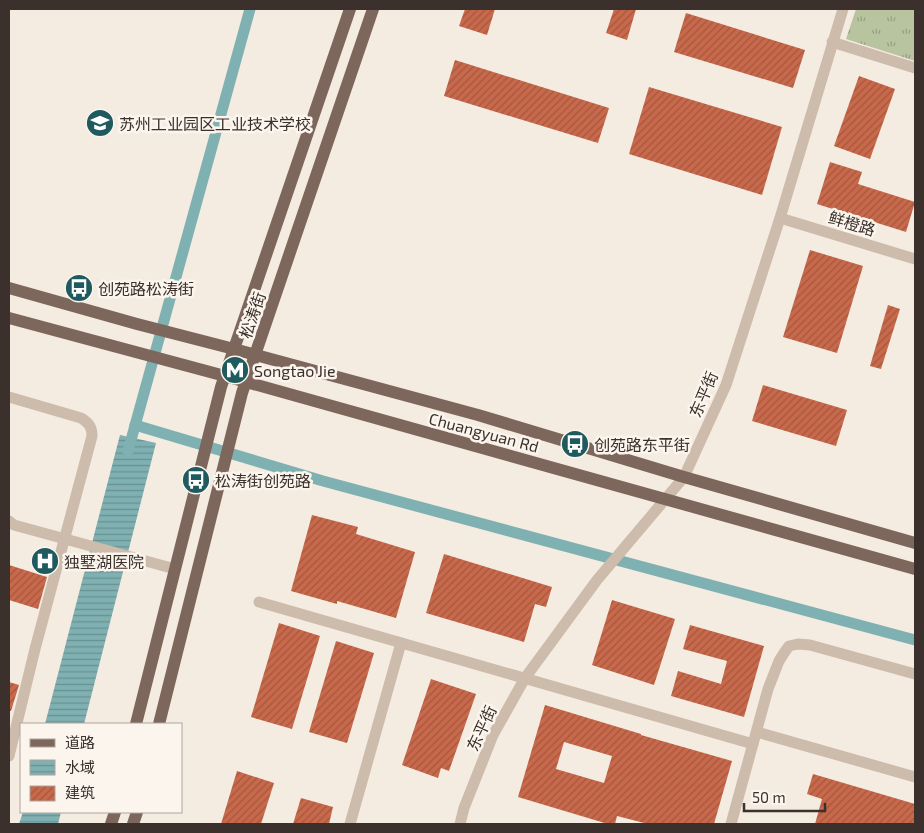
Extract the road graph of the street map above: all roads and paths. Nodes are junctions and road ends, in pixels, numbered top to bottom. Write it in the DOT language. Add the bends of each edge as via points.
graph roads {
  1 [pos="350,9"];
  2 [pos="373,9"];
  3 [pos="843,9"];
  4 [pos="832,42"];
  5 [pos="915,68"];
  6 [pos="780,218"];
  7 [pos="915,259"];
  8 [pos="9,288"];
  9 [pos="9,318"];
  10 [pos="234,349"];
  11 [pos="255,355"];
  12 [pos="225,376"];
  13 [pos="246,382"];
  14 [pos="9,398"];
  15 [pos="684,477"];
  16 [pos="666,499"];
  17 [pos="9,521"];
  18 [pos="65,539"];
  19 [pos="915,543"];
  20 [pos="175,569"];
  21 [pos="915,569"];
  22 [pos="259,602"];
  23 [pos="401,643"];
  24 [pos="915,674"];
  25 [pos="525,678"];
  26 [pos="136,723"];
  27 [pos="158,723"];
  28 [pos="756,732"];
  29 [pos="754,744"];
  30 [pos="9,756"];
  31 [pos="915,777"];
  32 [pos="350,824"];
  33 [pos="460,824"];
  34 [pos="731,824"];
  1 -- 10 [label="main road, 松涛街"];
  2 -- 11 [label="main road, 松涛街"];
  3 -- 4 [label="street, 东平街"];
  4 -- 5 [label="street"];
  4 -- 6 [label="street, 东平街"];
  6 -- 7 [label="street, 鲜橙路"];
  6 -- 15 [label="street, 东平街" via="726,385"];
  8 -- 10 [label="main road, Chuangyuan Rd"];
  9 -- 12 [label="main road, Chuangyuan Rd"];
  10 -- 11 [label="main road, Chuangyuan Rd"];
  10 -- 12 [label="main road, 松涛街"];
  11 -- 13 [label="main road, 松涛街"];
  11 -- 15 [label="main road, Chuangyuan Rd" via="478,414"];
  12 -- 13 [label="main road, Chuangyuan Rd"];
  12 -- 20 [label="main road, 松涛街"];
  13 -- 16 [label="main road, Chuangyuan Rd"];
  13 -- 27 [label="main road, 松涛街"];
  14 -- 18 [label="street" via="81,418 92,429 91,444"];
  15 -- 16 [label="street, 东平街"];
  15 -- 19 [label="main road, Chuangyuan Rd"];
  16 -- 21 [label="main road, Chuangyuan Rd"];
  16 -- 25 [label="street, 东平街" via="597,580"];
  17 -- 18 [label="street"];
  18 -- 20 [label="street"];
  18 -- 30 [label="street"];
  20 -- 26 [label="main road, 松涛街"];
  22 -- 23 [label="street"];
  23 -- 25 [label="street"];
  23 -- 32 [label="street"];
  24 -- 28 [label="street" via="810,645 789,646 768,689"];
  25 -- 29 [label="street"];
  25 -- 33 [label="street, 东平街" via="494,735"];
  28 -- 29 [label="street"];
  28 -- 31 [label="street"];
  29 -- 34 [label="street"];
}
